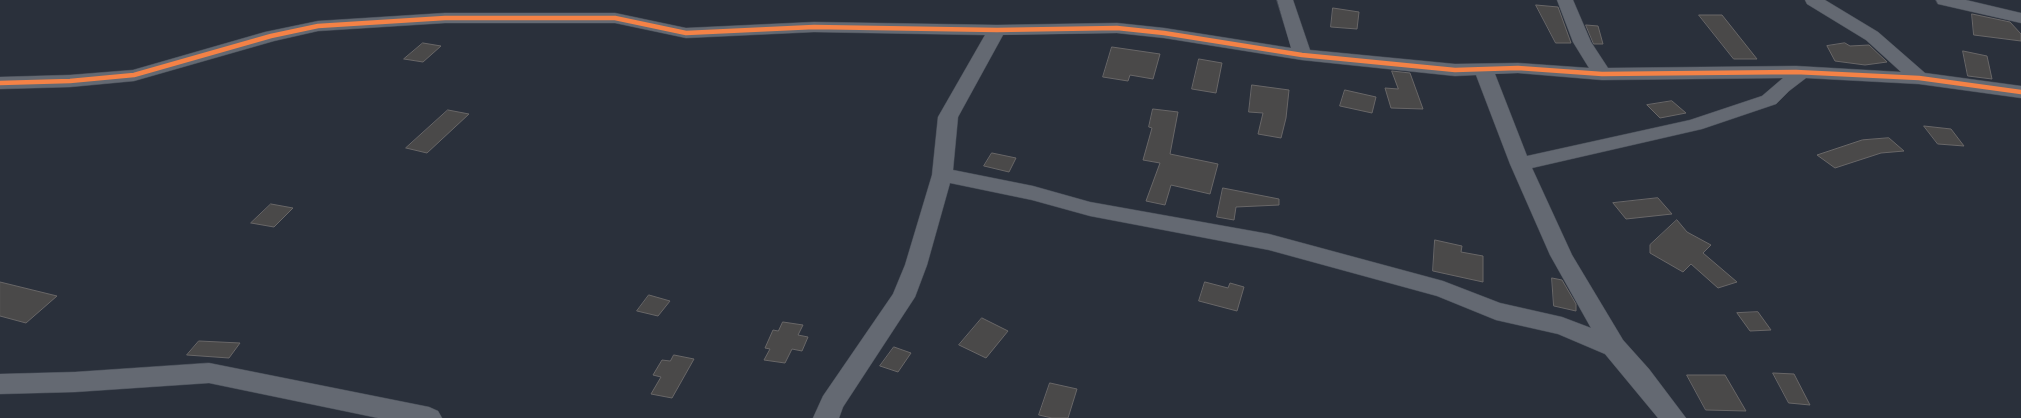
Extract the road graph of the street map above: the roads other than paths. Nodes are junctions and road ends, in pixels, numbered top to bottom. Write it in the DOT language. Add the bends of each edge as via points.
graph roads {
  1 [pos="1286,0"];
  2 [pos="1565,0"];
  3 [pos="1813,0"];
  4 [pos="1944,0"];
  5 [pos="2021,18"];
  6 [pos="996,30"];
  7 [pos="1302,55"];
  8 [pos="1483,68"];
  9 [pos="1801,73"];
  10 [pos="1602,74"];
  11 [pos="1919,78"];
  12 [pos="0,83"];
  13 [pos="2021,92"];
  14 [pos="1520,164"];
  15 [pos="942,175"];
  16 [pos="1614,347"];
  17 [pos="0,384"];
  18 [pos="429,418"];
  19 [pos="826,418"];
  20 [pos="1673,418"];
  1 -- 7 [label="street"];
  2 -- 10 [label="street" via="1582,42"];
  3 -- 11 [label="street" via="1872,36"];
  4 -- 5 [label="street"];
  6 -- 7 [label="street" via="1116,28"];
  6 -- 12 [label="street" via="814,27 686,33 615,18 446,18 318,26 134,75"];
  6 -- 15 [label="street" via="948,118"];
  7 -- 8 [label="street" via="1455,70"];
  8 -- 10 [label="street"];
  8 -- 14 [label="street"];
  9 -- 10 [label="street"];
  9 -- 11 [label="street"];
  9 -- 14 [label="street" via="1769,100 1696,125"];
  11 -- 13 [label="street"];
  14 -- 16 [label="street" via="1561,255"];
  15 -- 16 [label="street" via="1033,193 1090,210 1270,242 1443,289 1496,311 1562,326"];
  15 -- 19 [label="street" via="916,265 903,297"];
  16 -- 20 [label="street"];
  17 -- 18 [label="street" via="209,373"];
}
